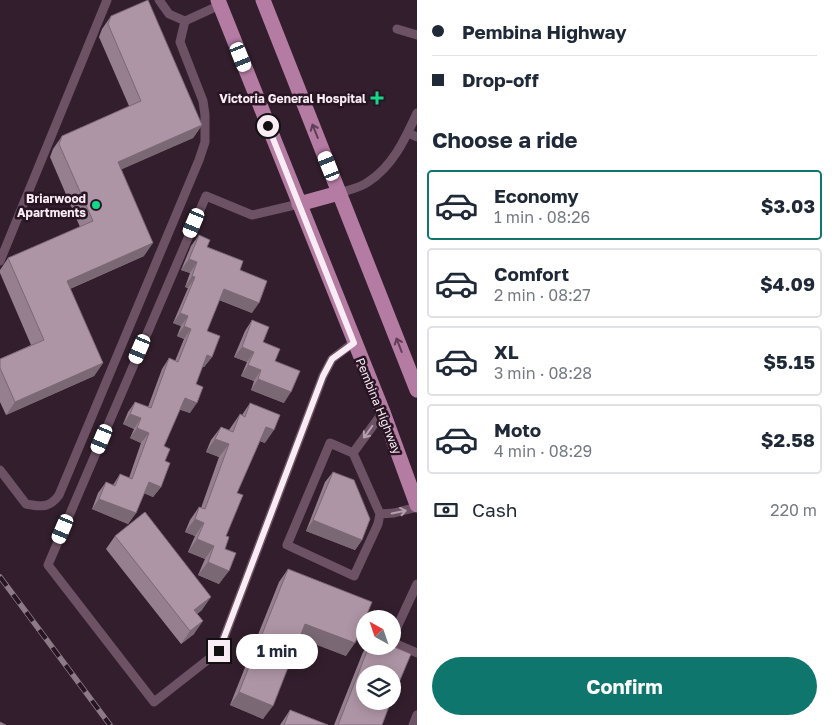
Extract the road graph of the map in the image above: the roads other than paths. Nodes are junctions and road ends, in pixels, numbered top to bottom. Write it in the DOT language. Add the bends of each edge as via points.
graph roads {
  1 [pos="107,0"];
  2 [pos="159,0"];
  3 [pos="263,0"];
  4 [pos="219,2"];
  5 [pos="184,21"];
  6 [pos="397,29"];
  7 [pos="417,35"];
  8 [pos="417,113"];
  9 [pos="408,133"];
  10 [pos="417,137"];
  11 [pos="339,193"];
  12 [pos="299,204"];
  13 [pos="0,261"];
  14 [pos="354,343"];
  15 [pos="417,390"];
  16 [pos="383,412"];
  17 [pos="353,454"];
  18 [pos="0,470"];
  19 [pos="417,506"];
  20 [pos="380,514"];
  21 [pos="417,584"];
  22 [pos="401,619"];
  23 [pos="401,645"];
  24 [pos="417,653"];
  25 [pos="417,715"];
  26 [pos="413,725"];
  1 -- 13 [label="lane"];
  2 -- 5 [label="lane" via="169,14"];
  11 -- 3 [label="main road, one-way"];
  4 -- 5 [label="lane"];
  4 -- 12 [label="main road, Pembina Highway"];
  5 -- 18 [label="lane" via="180,42 203,101 205,115 205,142 199,160 59,495 52,504 45,506 26,504"];
  6 -- 7 [label="lane"];
  8 -- 9 [label="lane"];
  9 -- 10 [label="lane"];
  9 -- 11 [label="lane" via="401,148 374,178"];
  11 -- 12 [label="main road"];
  15 -- 11 [label="main road, one-way"];
  12 -- 14 [label="main road, Pembina Highway"];
  12 -- 14 [label="lane" via="252,214 206,196 48,565 154,702 219,651 323,376 332,359"];
  14 -- 16 [label="main road, Pembina Highway"];
  16 -- 17 [label="lane, one-way"];
  16 -- 19 [label="main road, Pembina Highway"];
  17 -- 20 [label="lane"];
  17 -- 20 [label="lane" via="330,443 287,545 354,576"];
  20 -- 19 [label="lane, one-way" via="394,514"];
  21 -- 22 [label="lane"];
  23 -- 24 [label="lane"];
  25 -- 26 [label="lane"];
}
